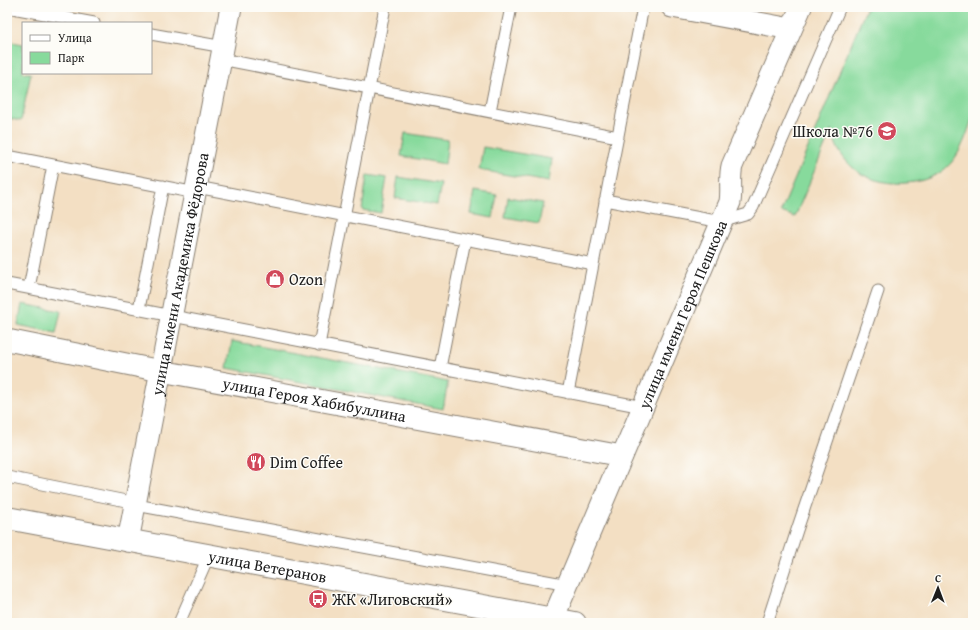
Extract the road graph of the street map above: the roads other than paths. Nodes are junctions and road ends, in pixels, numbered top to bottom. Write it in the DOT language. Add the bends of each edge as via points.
graph roads {
  1 [pos="7,7"];
  2 [pos="232,7"];
  3 [pos="385,7"];
  4 [pos="511,7"];
  5 [pos="643,7"];
  6 [pos="672,7"];
  7 [pos="801,7"];
  8 [pos="840,7"];
  9 [pos="720,11"];
  10 [pos="89,22"];
  11 [pos="791,29"];
  12 [pos="152,34"];
  13 [pos="223,53"];
  14 [pos="369,88"];
  15 [pos="490,111"];
  16 [pos="618,136"];
  17 [pos="7,156"];
  18 [pos="54,165"];
  19 [pos="163,186"];
  20 [pos="196,190"];
  21 [pos="605,200"];
  22 [pos="344,216"];
  23 [pos="721,222"];
  24 [pos="465,240"];
  25 [pos="593,264"];
  26 [pos="7,284"];
  27 [pos="29,288"];
  28 [pos="878,291"];
  29 [pos="139,309"];
  30 [pos="172,316"];
  31 [pos="7,340"];
  32 [pos="319,344"];
  33 [pos="440,368"];
  34 [pos="161,371"];
  35 [pos="568,393"];
  36 [pos="643,407"];
  37 [pos="622,456"];
  38 [pos="7,477"];
  39 [pos="136,504"];
  40 [pos="7,518"];
  41 [pos="7,527"];
  42 [pos="128,542"];
  43 [pos="205,564"];
  44 [pos="568,585"];
  45 [pos="546,621"];
  46 [pos="179,623"];
  47 [pos="575,623"];
  48 [pos="767,623"];
  1 -- 10 [label="lane"];
  2 -- 13 [label="street, улица имени Академика Фёдорова"];
  3 -- 14 [label="lane"];
  4 -- 15 [label="lane"];
  5 -- 16 [label="lane"];
  6 -- 9 [label="street"];
  7 -- 11 [label="street, улица имени Героя Пешкова"];
  8 -- 23 [label="lane" via="753,207 748,214"];
  9 -- 11 [label="street"];
  11 -- 23 [label="street, улица имени Героя Пешкова" via="732,166 731,196"];
  12 -- 13 [label="lane"];
  13 -- 14 [label="lane"];
  13 -- 20 [label="street, улица имени Академика Фёдорова"];
  14 -- 15 [label="lane"];
  14 -- 22 [label="lane"];
  15 -- 16 [label="lane"];
  16 -- 21 [label="lane"];
  17 -- 18 [label="lane"];
  18 -- 19 [label="lane"];
  18 -- 27 [label="lane"];
  19 -- 20 [label="lane"];
  19 -- 29 [label="lane"];
  20 -- 22 [label="lane"];
  20 -- 30 [label="street, улица имени Академика Фёдорова"];
  21 -- 23 [label="lane"];
  21 -- 25 [label="lane"];
  22 -- 24 [label="lane"];
  22 -- 32 [label="lane"];
  23 -- 36 [label="street, улица имени Героя Пешкова"];
  24 -- 25 [label="lane"];
  24 -- 33 [label="lane"];
  25 -- 35 [label="lane"];
  26 -- 27 [label="lane"];
  27 -- 29 [label="lane"];
  28 -- 48 [label="lane"];
  29 -- 30 [label="lane"];
  30 -- 32 [label="lane"];
  30 -- 34 [label="street, улица имени Академика Фёдорова"];
  31 -- 34 [label="street, улица Героя Хабибуллина"];
  32 -- 33 [label="lane"];
  33 -- 35 [label="lane"];
  34 -- 37 [label="street, улица Героя Хабибуллина"];
  34 -- 39 [label="street, улица имени Академика Фёдорова"];
  35 -- 36 [label="lane"];
  36 -- 37 [label="street, улица имени Героя Пешкова"];
  37 -- 44 [label="street, улица имени Героя Пешкова"];
  38 -- 39 [label="lane"];
  39 -- 42 [label="street, улица имени Академика Фёдорова"];
  39 -- 44 [label="lane"];
  40 -- 42 [label="street, улица Ветеранов"];
  41 -- 43 [label="street, улица Ветеранов"];
  42 -- 45 [label="street, улица Ветеранов"];
  43 -- 45 [label="street, улица Ветеранов"];
  43 -- 46 [label="lane"];
  44 -- 45 [label="street, улица имени Героя Пешкова"];
  45 -- 47 [label="street, улица Ветеранов"];
}
